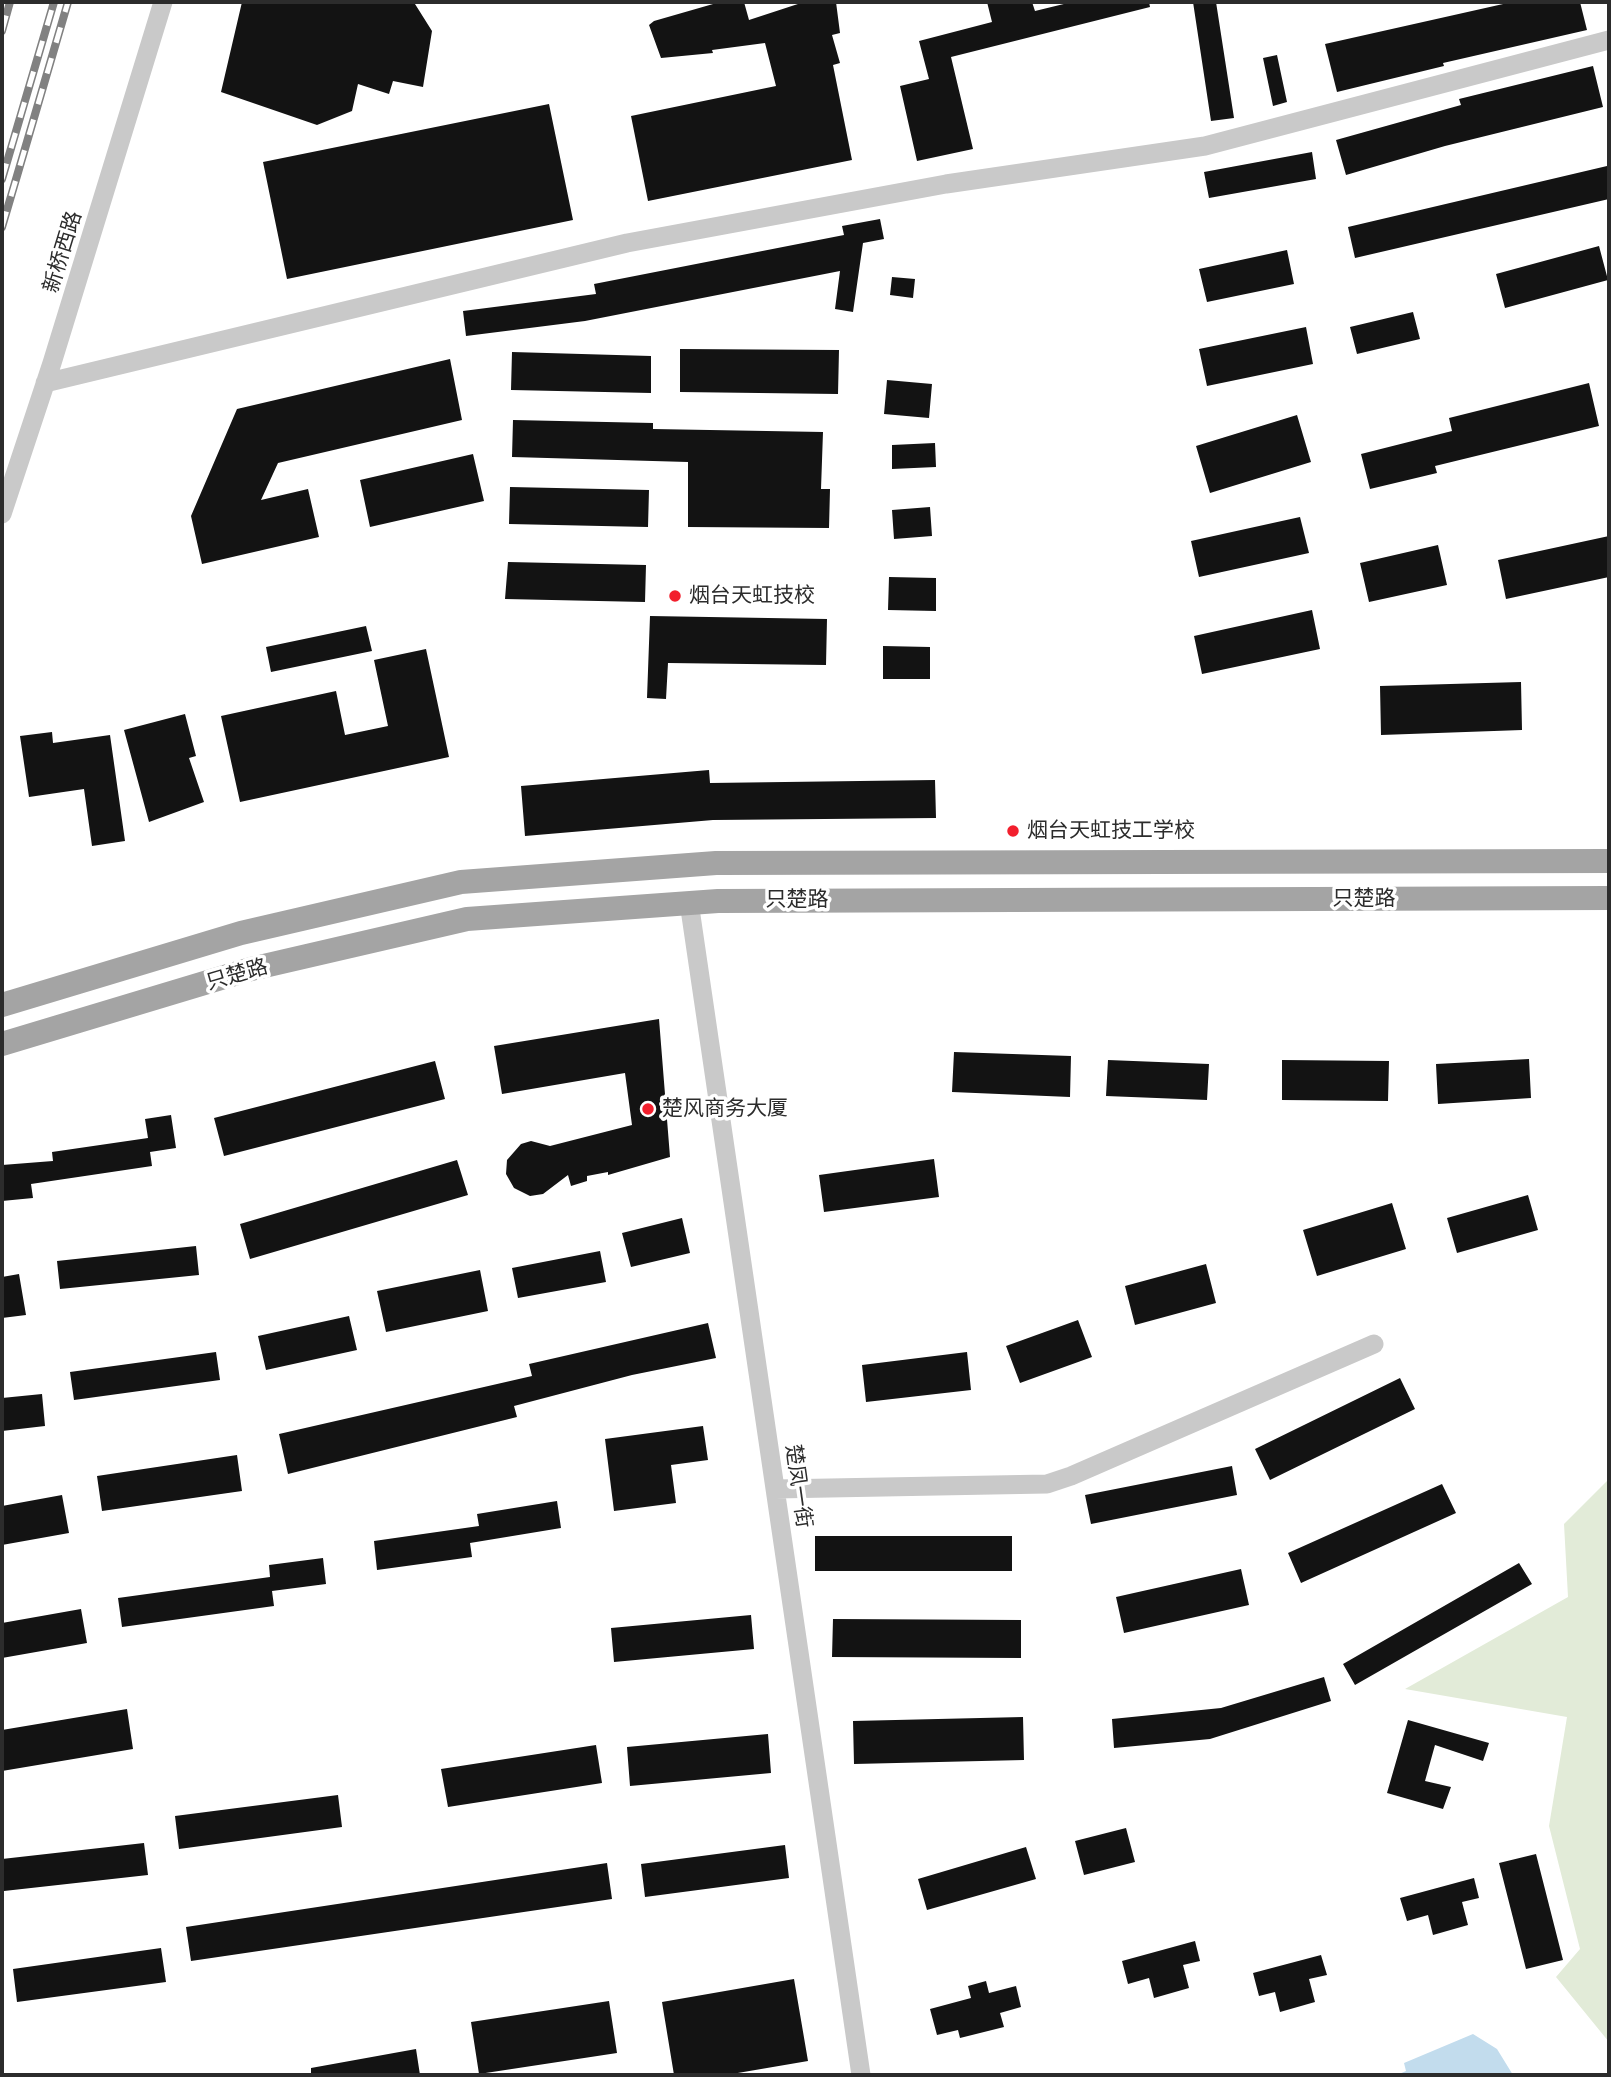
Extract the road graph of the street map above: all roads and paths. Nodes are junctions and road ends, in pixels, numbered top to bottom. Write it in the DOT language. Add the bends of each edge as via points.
graph roads {
  1 [pos="163,2"];
  2 [pos="1609,40"];
  3 [pos="45,383"];
  4 [pos="2,514"];
  5 [pos="1609,861"];
  6 [pos="1609,898"];
  7 [pos="689,902"];
  8 [pos="2,1005"];
  9 [pos="2,1044"];
  10 [pos="1374,1345"];
  11 [pos="775,1489"];
  12 [pos="862,2075"];
  1 -- 3 [label="street, 新桥西路"];
  2 -- 3 [label="street" via="1205,146 946,184 627,243"];
  3 -- 4 [label="street, 新桥西路"];
  5 -- 8 [label="main road, 只楚路" via="716,863 461,882 242,933"];
  6 -- 7 [label="main road, 只楚路"];
  7 -- 9 [label="main road, 只楚路" via="467,919 251,969"];
  7 -- 11 [label="street, 楚凤一街"];
  10 -- 11 [label="street" via="1047,1484"];
  11 -- 12 [label="street, 楚凤一街"];
}
